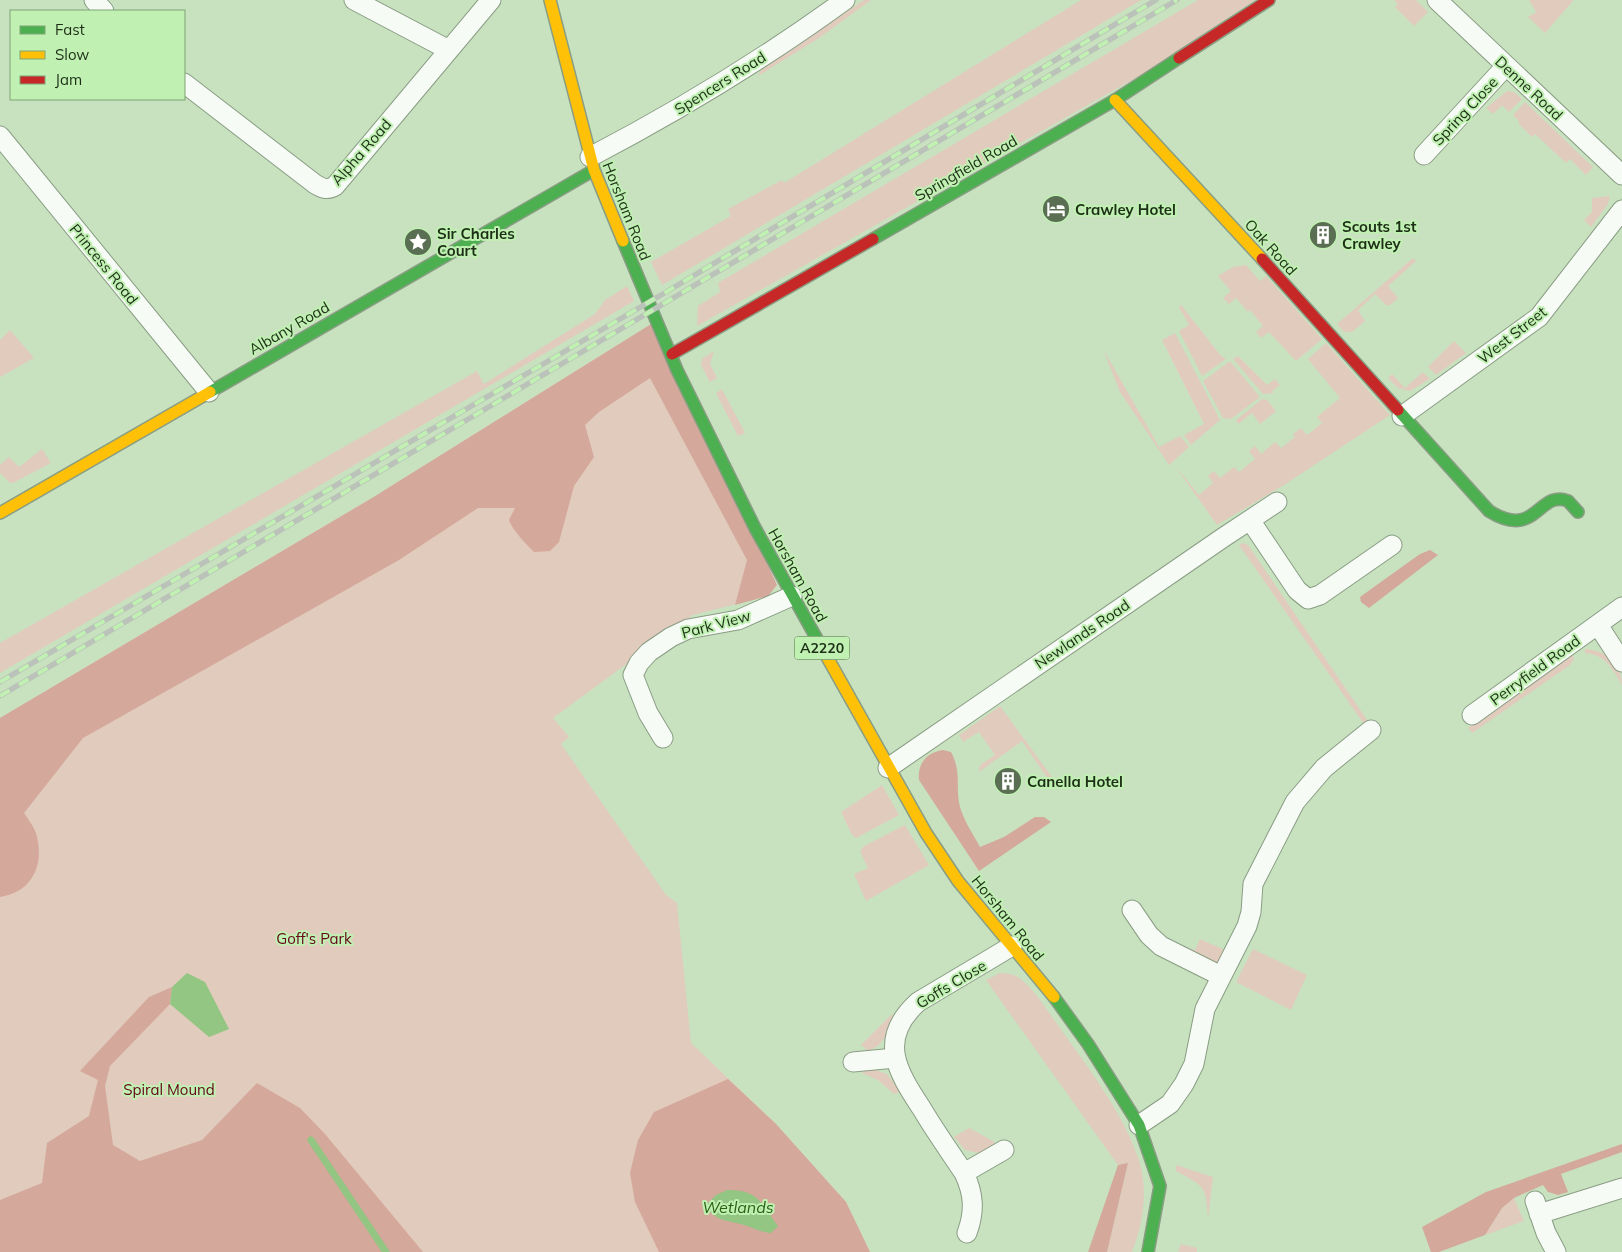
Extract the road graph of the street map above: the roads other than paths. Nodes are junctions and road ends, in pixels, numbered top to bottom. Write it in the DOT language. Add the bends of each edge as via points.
graph roads {
  1 [pos="94,0"];
  2 [pos="354,0"];
  3 [pos="490,0"];
  4 [pos="550,0"];
  5 [pos="845,0"];
  6 [pos="1270,0"];
  7 [pos="1437,0"];
  8 [pos="103,10"];
  9 [pos="447,49"];
  10 [pos="1506,66"];
  11 [pos="185,85"];
  12 [pos="1114,100"];
  13 [pos="0,136"];
  14 [pos="1424,155"];
  15 [pos="592,163"];
  16 [pos="1622,176"];
  17 [pos="1622,210"];
  18 [pos="672,354"];
  19 [pos="209,392"];
  20 [pos="1402,416"];
  21 [pos="1277,502"];
  22 [pos="4,504"];
  23 [pos="1578,512"];
  24 [pos="1250,520"];
  25 [pos="1392,545"];
  26 [pos="792,596"];
  27 [pos="1622,607"];
  28 [pos="1598,625"];
  29 [pos="1622,662"];
  30 [pos="1472,715"];
  31 [pos="1371,730"];
  32 [pos="662,738"];
  33 [pos="888,768"];
  34 [pos="1132,910"];
  35 [pos="1012,946"];
  36 [pos="1221,976"];
  37 [pos="895,1058"];
  38 [pos="853,1062"];
  39 [pos="1139,1124"];
  40 [pos="1004,1150"];
  41 [pos="964,1173"];
  42 [pos="1622,1188"];
  43 [pos="967,1233"];
  44 [pos="1148,1252"];
  45 [pos="1556,1252"];
  1 -- 8 [label="street"];
  2 -- 9 [label="street"];
  3 -- 9 [label="street, Alpha Road"];
  4 -- 15 [label="street, Horsham Road / A2220"];
  5 -- 15 [label="street, Spencers Road" via="709,91"];
  6 -- 12 [label="street, Springfield Road"];
  7 -- 10 [label="street, Denne Road"];
  9 -- 11 [label="street, Alpha Road" via="335,186 329,189 314,184"];
  10 -- 14 [label="street, Spring Close"];
  10 -- 16 [label="street, Denne Road"];
  12 -- 18 [label="street, Springfield Road"];
  12 -- 20 [label="street, Oak Road"];
  13 -- 19 [label="street, Princess Road"];
  15 -- 18 [label="street, Horsham Road / A2220"];
  15 -- 19 [label="street, Albany Road"];
  17 -- 20 [label="street, West Street" via="1539,317"];
  18 -- 26 [label="street, Horsham Road / A2220" via="746,510"];
  19 -- 22 [label="street, Albany Road"];
  20 -- 23 [label="street, Oak Road" via="1500,520 1513,522 1527,518 1562,498"];
  21 -- 24 [label="street, Newlands Road"];
  24 -- 25 [label="street" via="1297,590 1308,599 1320,596"];
  24 -- 33 [label="street, Newlands Road"];
  26 -- 32 [label="street, Park View" via="738,620 688,628 649,652 633,675"];
  26 -- 33 [label="street, Horsham Road / A2220"];
  27 -- 28 [label="street, Perryfield Road"];
  28 -- 29 [label="street"];
  28 -- 30 [label="street, Perryfield Road"];
  31 -- 36 [label="street" via="1324,768 1296,802 1256,876 1247,926"];
  33 -- 35 [label="street, Horsham Road / A2220" via="942,858"];
  34 -- 36 [label="street" via="1149,936 1161,946"];
  35 -- 37 [label="street, Goffs Close" via="931,992 907,1012 895,1036"];
  35 -- 39 [label="street, Horsham Road / A2220" via="1082,1036"];
  36 -- 39 [label="street" via="1206,1009 1194,1064 1184,1084 1170,1104"];
  37 -- 38 [label="street"];
  37 -- 41 [label="street, Goffs Close" via="904,1080"];
  39 -- 44 [label="street, Horsham Road / A2220" via="1160,1186"];
  40 -- 41 [label="street"];
  41 -- 43 [label="street, Goffs Close" via="974,1205"];
  42 -- 45 [label="street" via="1537,1207"];
}
